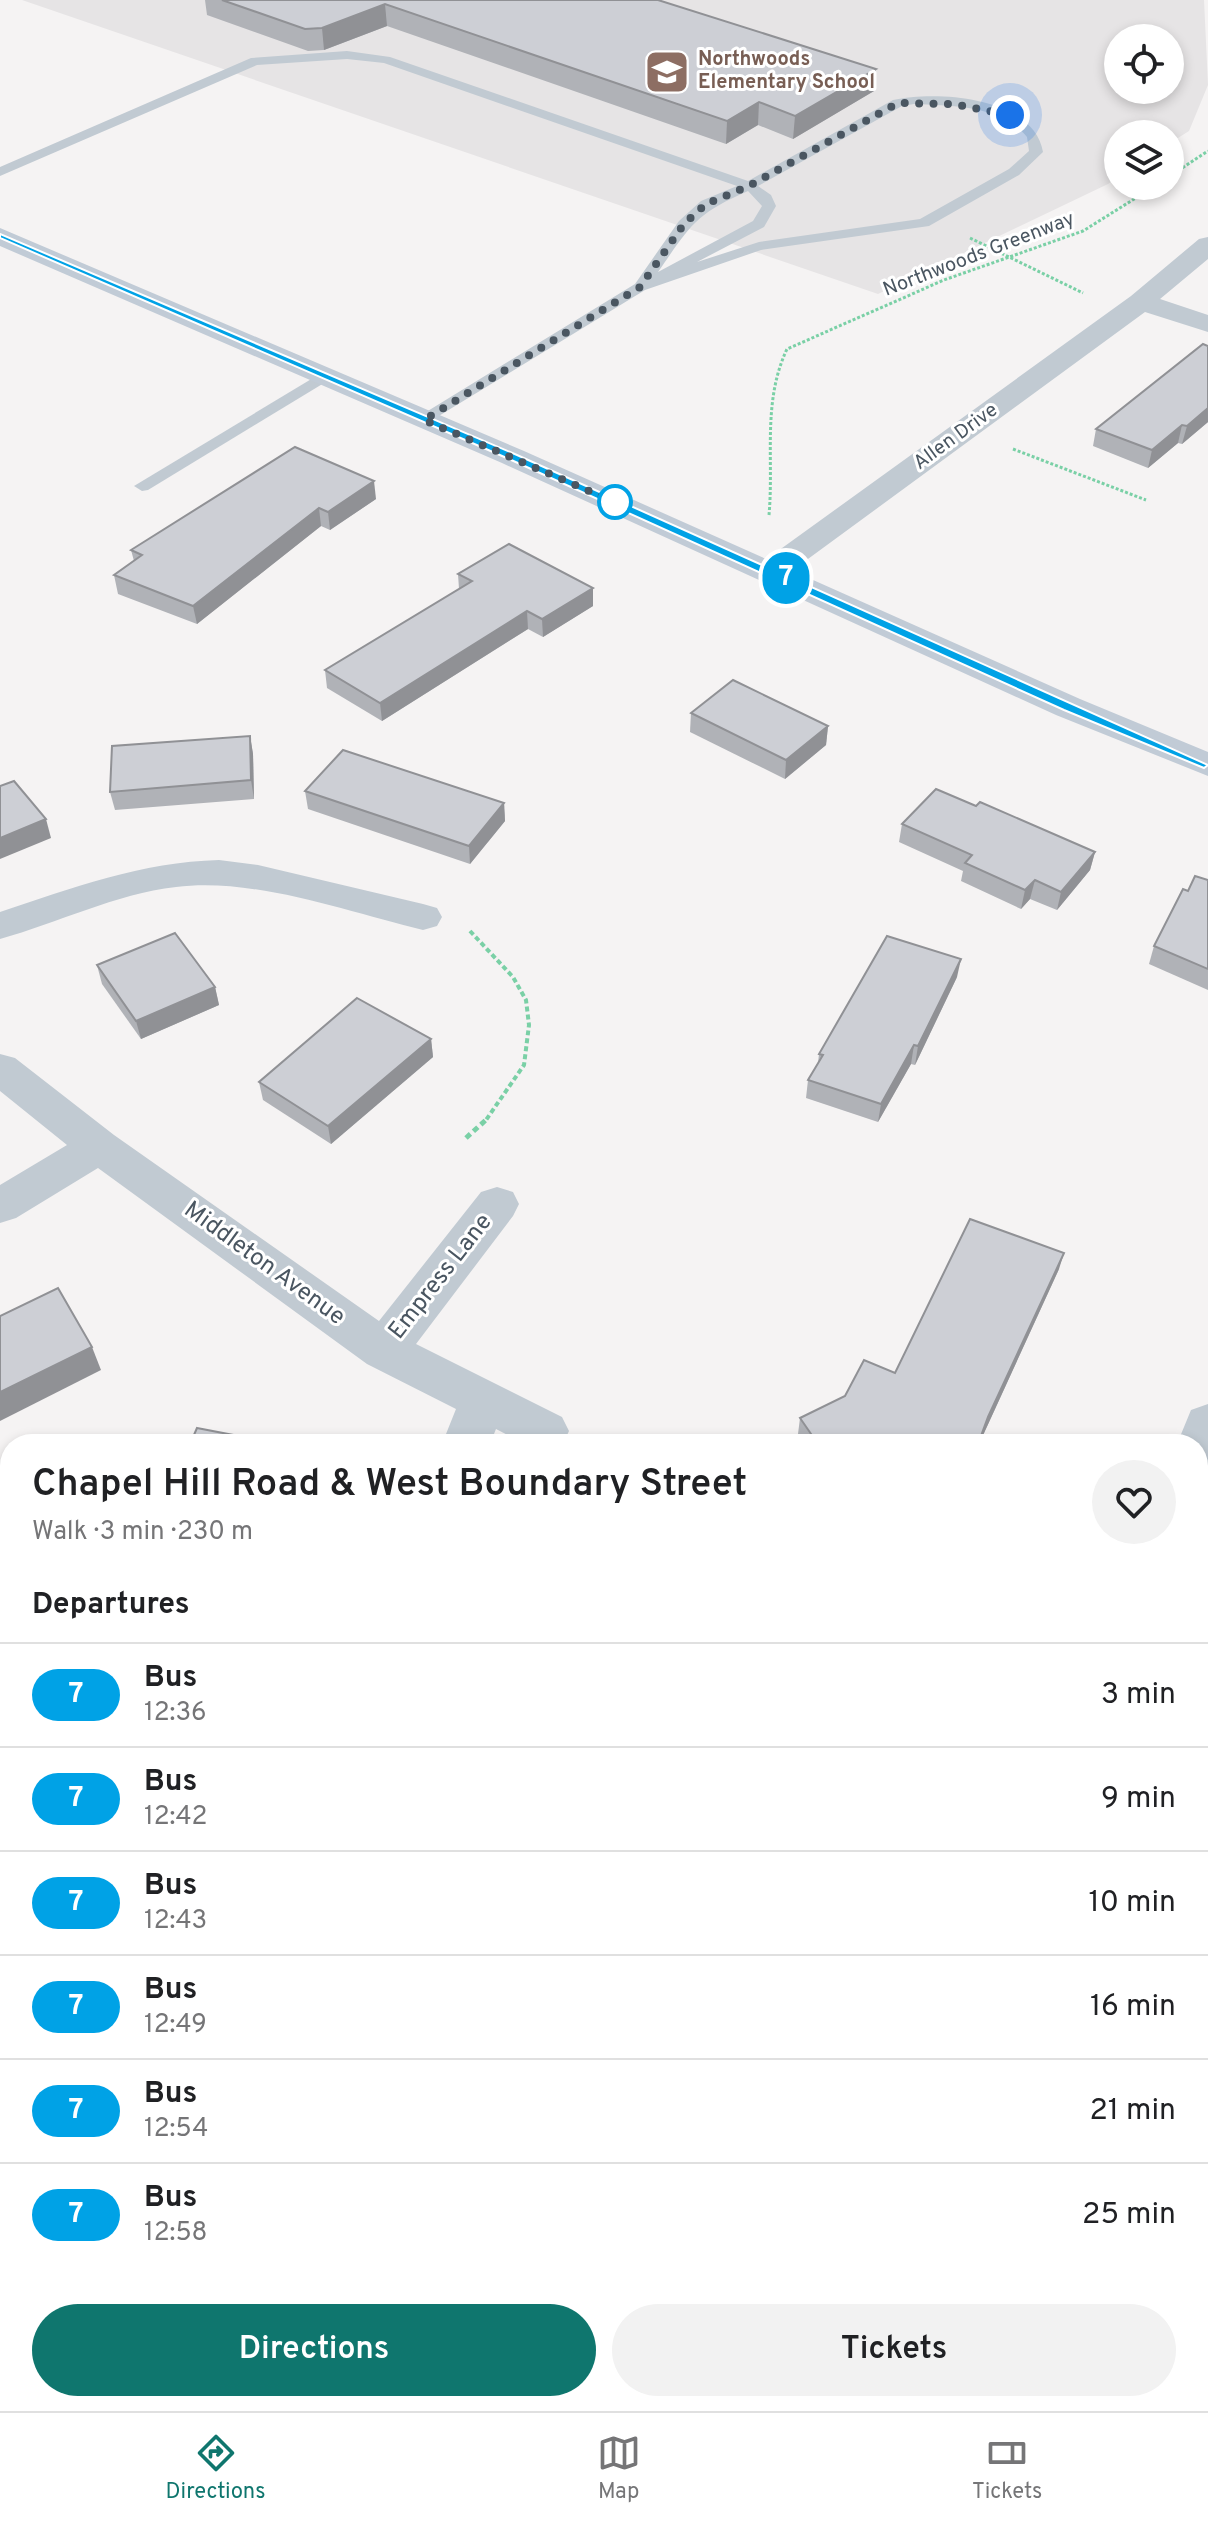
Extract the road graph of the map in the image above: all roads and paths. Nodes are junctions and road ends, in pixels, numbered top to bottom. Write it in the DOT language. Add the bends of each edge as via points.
graph roads {
  1 [pos="1208,151"];
  2 [pos="1184,167"];
  3 [pos="0,172"];
  4 [pos="749,186"];
  5 [pos="1133,200"];
  6 [pos="0,236"];
  7 [pos="985,244"];
  8 [pos="1208,245"];
  9 [pos="1015,257"];
  10 [pos="640,287"];
  11 [pos="1091,297"];
  12 [pos="1141,302"];
  13 [pos="1208,324"];
  14 [pos="323,377"];
  15 [pos="424,420"];
  16 [pos="1010,448"];
  17 [pos="142,486"];
  18 [pos="1146,500"];
  19 [pos="769,515"];
  20 [pos="771,571"];
  21 [pos="1208,765"];
  22 [pos="423,917"];
  23 [pos="0,926"];
  24 [pos="0,1069"];
  25 [pos="466,1138"];
  26 [pos="99,1147"];
  27 [pos="497,1204"];
  28 [pos="0,1206"];
  29 [pos="384,1350"];
  30 [pos="484,1399"];
  31 [pos="545,1431"];
  32 [pos="470,1434"];
  1 -- 2 [label="path"];
  3 -- 4 [label="lane" via="255,61 319,56 386,60"];
  4 -- 10 [label="lane" via="693,214"];
  4 -- 10 [label="lane" via="769,206 759,224"];
  4 -- 10 [label="lane" via="906,101 1010,115 1037,142 1036,152 1014,172 924,223 759,246"];
  5 -- 9 [label="path, Northwoods Greenway" via="1083,231"];
  6 -- 14 [label="main road"];
  7 -- 9 [label="path"];
  8 -- 12 [label="street, Allen Drive"];
  9 -- 11 [label="path"];
  9 -- 19 [label="path, Northwoods Greenway" via="944,280 787,349 772,410"];
  10 -- 15 [label="lane"];
  12 -- 13 [label="street"];
  12 -- 20 [label="street, Allen Drive"];
  14 -- 15 [label="main road"];
  14 -- 17 [label="lane"];
  15 -- 20 [label="main road"];
  16 -- 18 [label="path"];
  20 -- 21 [label="main road"];
  22 -- 23 [label="street" via="219,873 176,874 109,889"];
  22 -- 25 [label="path" via="467,928 513,977 526,1000 524,1065 485,1122"];
  24 -- 26 [label="street, Middleton Avenue"];
  26 -- 28 [label="street"];
  26 -- 29 [label="street, Middleton Avenue"];
  27 -- 29 [label="street, Empress Lane"];
  29 -- 30 [label="street, Middleton Avenue"];
  30 -- 31 [label="street, Middleton Avenue"];
  30 -- 32 [label="street"];
}
